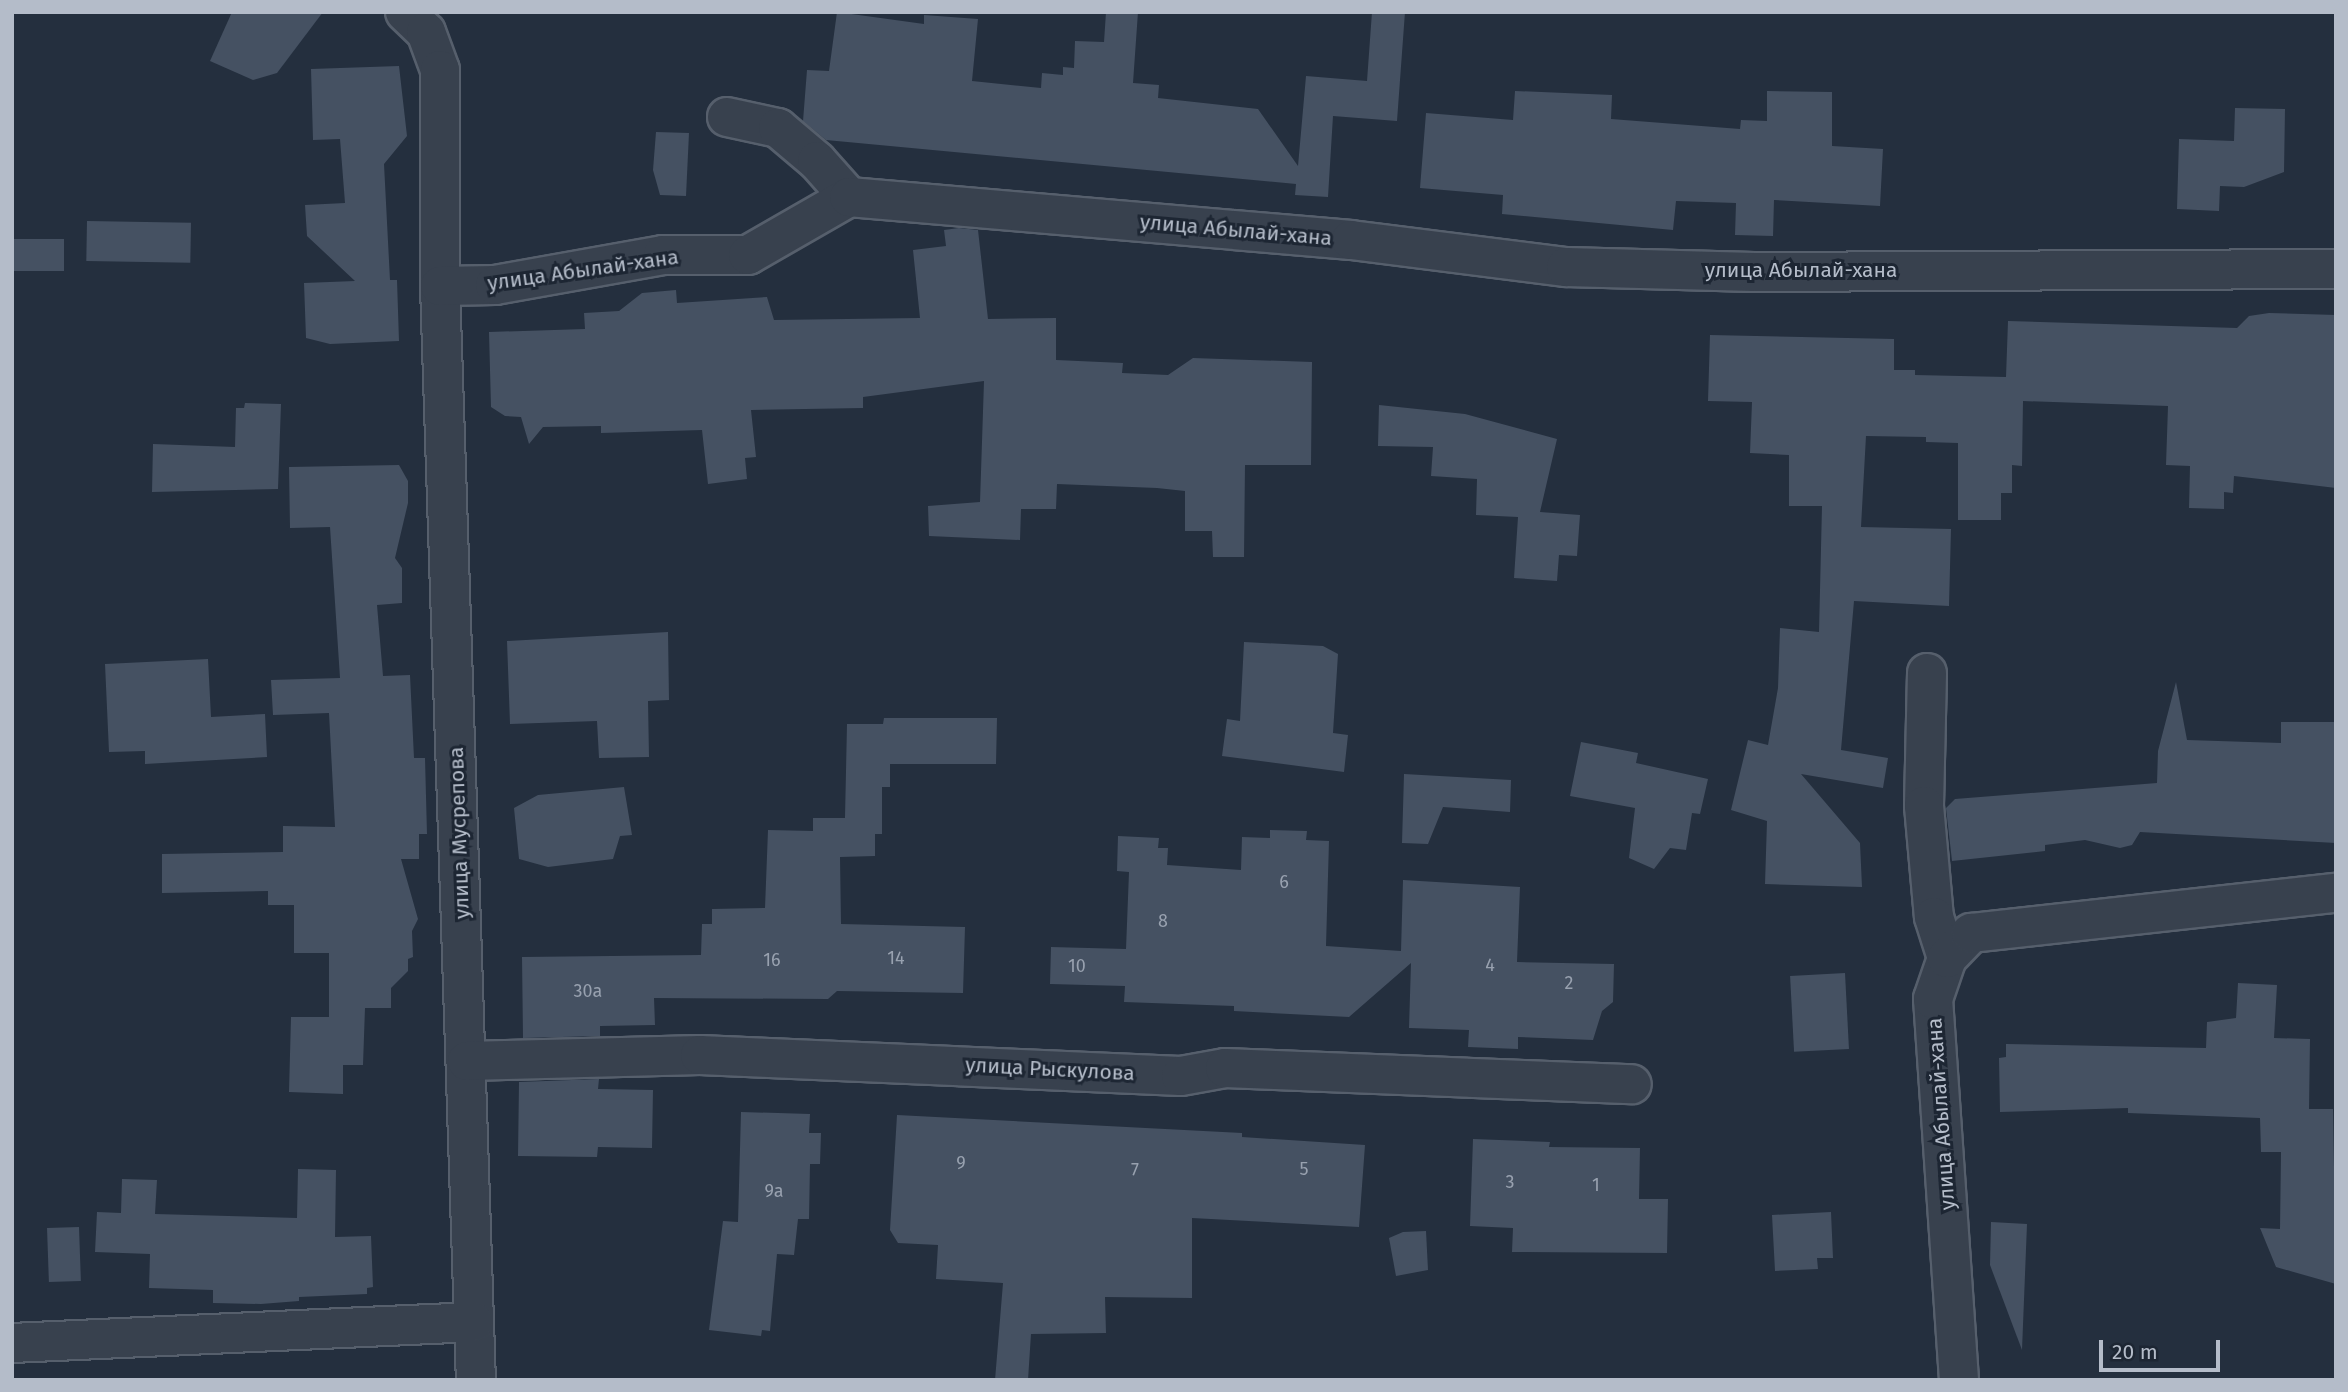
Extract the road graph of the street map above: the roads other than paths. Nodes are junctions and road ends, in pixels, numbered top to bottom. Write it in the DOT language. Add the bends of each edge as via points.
graph roads {
  1 [pos="405,12"];
  2 [pos="449,12"];
  3 [pos="434,53"];
  4 [pos="727,117"];
  5 [pos="849,197"];
  6 [pos="2336,268"];
  7 [pos="440,286"];
  8 [pos="1927,673"];
  9 [pos="2336,894"];
  10 [pos="1947,958"];
  11 [pos="467,1061"];
  12 [pos="1632,1084"];
  13 [pos="474,1322"];
  14 [pos="12,1343"];
  15 [pos="476,1380"];
  16 [pos="1959,1380"];
  1 -- 3 [label="street" via="426,32"];
  2 -- 3 [label="street"];
  3 -- 7 [label="street" via="440,82"];
  4 -- 5 [label="street" via="778,128"];
  5 -- 6 [label="street, улица Абылай-хана" via="1351,240 1566,267 1754,272"];
  5 -- 7 [label="street, улица Абылай-хана" via="748,255 663,255 495,285"];
  7 -- 11 [label="street, улица Мусрепова"];
  8 -- 10 [label="street" via="1924,806 1934,917"];
  9 -- 10 [label="street, улица Абылай-хана" via="1971,933"];
  10 -- 16 [label="street, улица Абылай-хана" via="1933,999"];
  11 -- 12 [label="street, улица Рыскулова" via="700,1055 1181,1076 1225,1068"];
  11 -- 13 [label="street, улица Мусрепова"];
  13 -- 14 [label="street" via="175,1332"];
  13 -- 15 [label="street, улица Мусрепова"];
}
